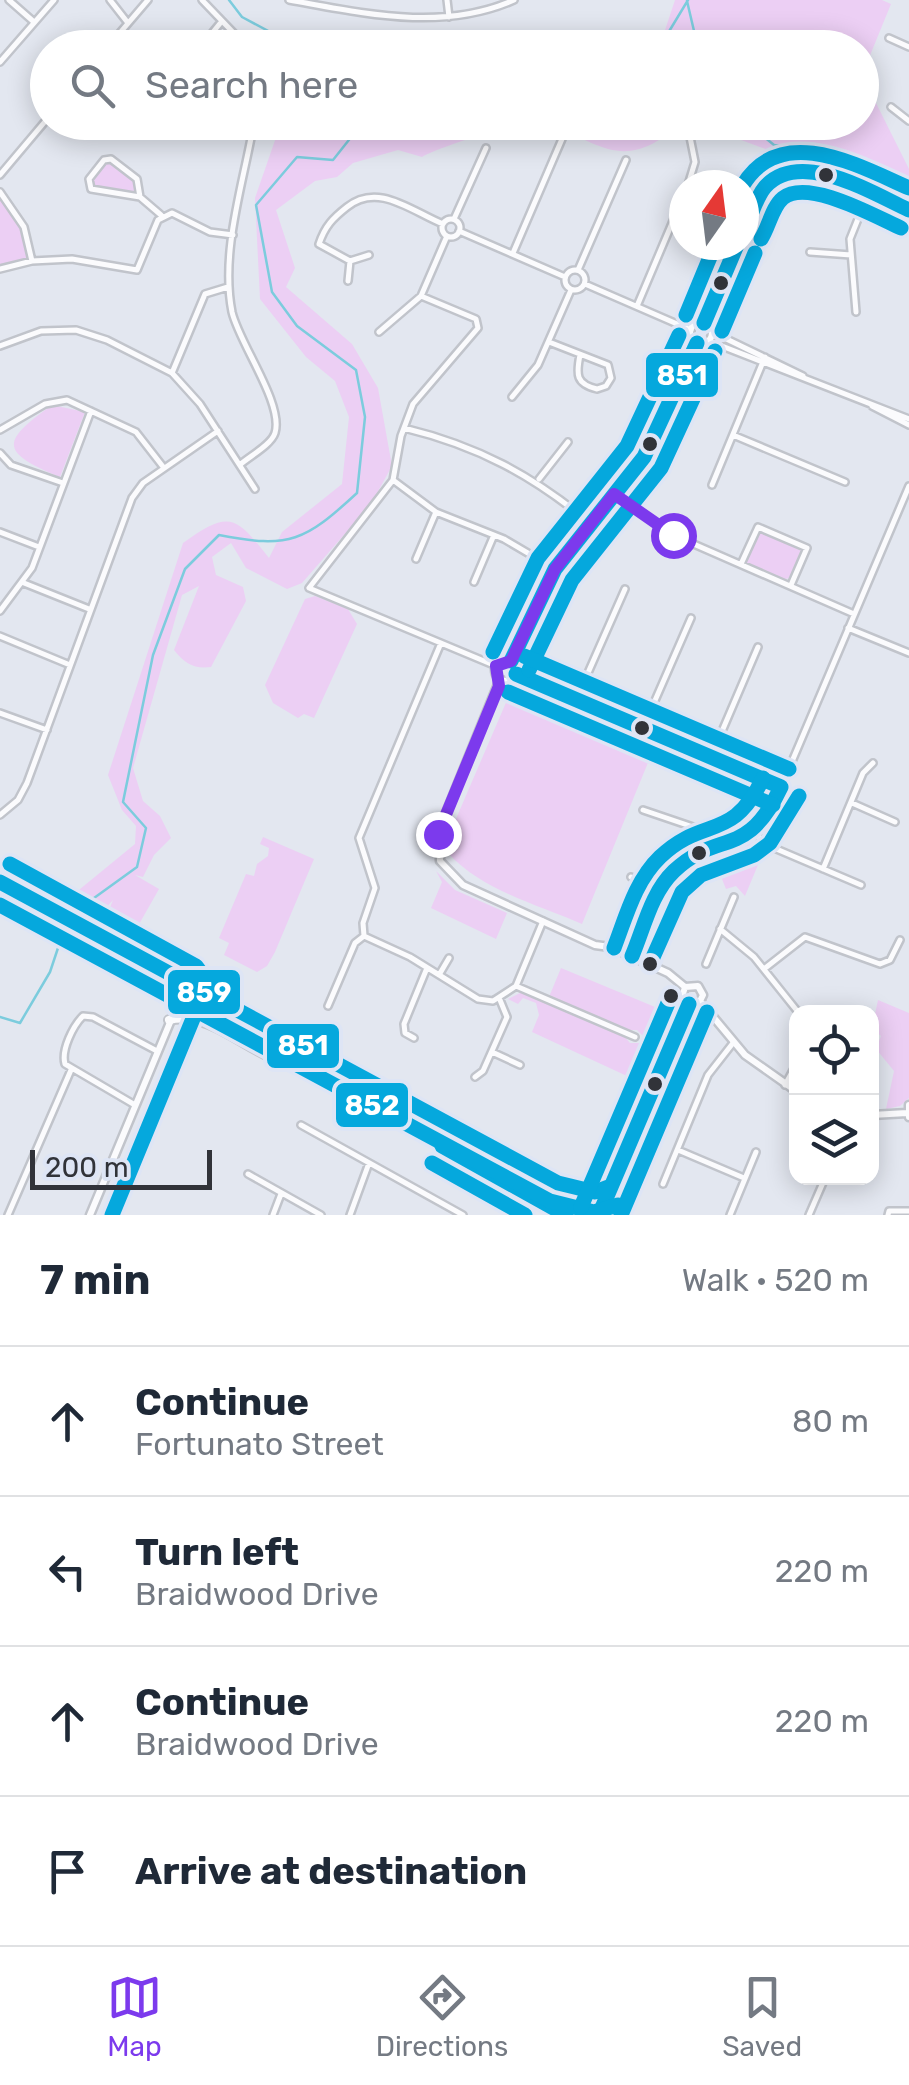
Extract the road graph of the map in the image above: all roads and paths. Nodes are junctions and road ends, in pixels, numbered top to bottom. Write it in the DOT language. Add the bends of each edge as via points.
graph roads {
  1 [pos="9,0"];
  2 [pos="54,0"];
  3 [pos="110,0"];
  4 [pos="148,0"];
  5 [pos="202,0"];
  6 [pos="289,0"];
  7 [pos="374,0"];
  8 [pos="448,0"];
  9 [pos="514,0"];
  10 [pos="371,12"];
  11 [pos="449,18"];
  12 [pos="34,22"];
  13 [pos="222,22"];
  14 [pos="128,23"];
  15 [pos="122,30"];
  16 [pos="215,30"];
  17 [pos="230,30"];
  18 [pos="889,38"];
  19 [pos="909,47"];
  20 [pos="0,62"];
  21 [pos="891,107"];
  22 [pos="909,120"];
  23 [pos="30,139"];
  24 [pos="251,140"];
  25 [pos="562,140"];
  26 [pos="690,140"];
  27 [pos="486,148"];
  28 [pos="626,160"];
  29 [pos="693,170"];
  30 [pos="0,175"];
  31 [pos="0,192"];
  32 [pos="868,194"];
  33 [pos="140,197"];
  34 [pos="759,200"];
  35 [pos="909,210"];
  36 [pos="161,216"];
  37 [pos="454,219"];
  38 [pos="443,224"];
  39 [pos="669,230"];
  40 [pos="460,231"];
  41 [pos="233,236"];
  42 [pos="447,236"];
  43 [pos="810,252"];
  44 [pos="513,253"];
  45 [pos="369,255"];
  46 [pos="851,255"];
  47 [pos="350,260"];
  48 [pos="731,260"];
  49 [pos="32,261"];
  50 [pos="0,269"];
  51 [pos="578,270"];
  52 [pos="565,277"];
  53 [pos="348,281"];
  54 [pos="585,284"];
  55 [pos="228,287"];
  56 [pos="571,290"];
  57 [pos="422,296"];
  58 [pos="637,306"];
  59 [pos="856,312"];
  60 [pos="704,323"];
  61 [pos="691,330"];
  62 [pos="379,332"];
  63 [pos="712,332"];
  64 [pos="708,341"];
  65 [pos="549,342"];
  66 [pos="697,343"];
  67 [pos="0,346"];
  68 [pos="580,355"];
  69 [pos="764,360"];
  70 [pos="172,372"];
  71 [pos="512,396"];
  72 [pos="91,411"];
  73 [pos="909,422"];
  74 [pos="403,428"];
  75 [pos="0,430"];
  76 [pos="218,431"];
  77 [pos="733,435"];
  78 [pos="568,442"];
  79 [pos="0,453"];
  80 [pos="240,464"];
  81 [pos="164,468"];
  82 [pos="393,480"];
  83 [pos="538,480"];
  84 [pos="845,482"];
  85 [pos="63,484"];
  86 [pos="712,484"];
  87 [pos="909,486"];
  88 [pos="255,489"];
  89 [pos="614,494"];
  90 [pos="436,512"];
  91 [pos="590,523"];
  92 [pos="0,532"];
  93 [pos="494,535"];
  94 [pos="39,548"];
  95 [pos="416,559"];
  96 [pos="741,564"];
  97 [pos="555,569"];
  98 [pos="474,582"];
  99 [pos="24,583"];
  100 [pos="791,585"];
  101 [pos="625,590"];
  102 [pos="89,610"];
  103 [pos="0,611"];
  104 [pos="854,614"];
  105 [pos="691,618"];
  106 [pos="848,628"];
  107 [pos="0,636"];
  108 [pos="441,642"];
  109 [pos="758,646"];
  110 [pos="909,654"];
  111 [pos="511,661"];
  112 [pos="70,665"];
  113 [pos="496,666"];
  114 [pos="516,674"];
  115 [pos="500,679"];
  116 [pos="576,700"];
  117 [pos="0,713"];
  118 [pos="643,728"];
  119 [pos="47,730"];
  120 [pos="711,757"];
  121 [pos="873,762"];
  122 [pos="780,787"];
  123 [pos="851,802"];
  124 [pos="643,810"];
  125 [pos="0,815"];
  126 [pos="895,822"];
  127 [pos="755,833"];
  128 [pos="714,849"];
  129 [pos="823,869"];
  130 [pos="631,878"];
  131 [pos="0,882"];
  132 [pos="861,885"];
  133 [pos="660,890"];
  134 [pos="734,897"];
  135 [pos="0,902"];
  136 [pos="544,921"];
  137 [pos="720,929"];
  138 [pos="364,936"];
  139 [pos="900,940"];
  140 [pos="632,956"];
  141 [pos="449,958"];
  142 [pos="706,964"];
  143 [pos="428,968"];
  144 [pos="764,969"];
  145 [pos="440,975"];
  146 [pos="186,984"];
  147 [pos="516,986"];
  148 [pos="685,987"];
  149 [pos="178,999"];
  150 [pos="500,1000"];
  151 [pos="700,1001"];
  152 [pos="689,1004"];
  153 [pos="792,1005"];
  154 [pos="328,1006"];
  155 [pos="169,1020"];
  156 [pos="635,1037"];
  157 [pos="414,1038"];
  158 [pos="733,1044"];
  159 [pos="157,1051"];
  160 [pos="492,1052"];
  161 [pos="296,1065"];
  162 [pos="520,1065"];
  163 [pos="71,1070"];
  164 [pos="476,1077"];
  165 [pos="789,1078"];
  166 [pos="785,1085"];
  167 [pos="789,1088"];
  168 [pos="135,1105"];
  169 [pos="908,1112"];
  170 [pos="879,1114"];
  171 [pos="442,1124"];
  172 [pos="301,1125"];
  173 [pos="677,1150"];
  174 [pos="756,1152"];
  175 [pos="369,1163"];
  176 [pos="248,1174"];
  177 [pos="744,1178"];
  178 [pos="663,1184"];
  179 [pos="822,1185"];
  180 [pos="611,1186"];
  181 [pos="282,1193"];
  182 [pos="909,1211"];
  183 [pos="730,1214"];
  184 [pos="8,1215"];
  185 [pos="90,1215"];
  186 [pos="273,1215"];
  187 [pos="321,1215"];
  188 [pos="350,1215"];
  189 [pos="463,1215"];
  190 [pos="566,1215"];
  191 [pos="600,1215"];
  192 [pos="809,1215"];
  193 [pos="888,1215"];
  1 -- 12 [label="street"];
  2 -- 12 [label="street"];
  3 -- 14 [label="street"];
  4 -- 14 [label="street"];
  5 -- 13 [label="street"];
  6 -- 10 [label="street"];
  7 -- 10 [label="street"];
  8 -- 11 [label="street"];
  9 -- 11 [label="street"];
  10 -- 11 [label="street"];
  12 -- 20 [label="street"];
  13 -- 16 [label="street"];
  13 -- 17 [label="street"];
  14 -- 15 [label="street"];
  18 -- 19 [label="street"];
  21 -- 22 [label="street"];
  23 -- 30 [label="street"];
  24 -- 41 [label="street"];
  25 -- 44 [label="street"];
  26 -- 29 [label="street"];
  27 -- 37 [label="street"];
  28 -- 51 [label="street"];
  31 -- 49 [label="street" via="24,227"];
  32 -- 34 [label="street" via="816,172 790,171 766,186"];
  32 -- 35 [label="street"];
  32 -- 46 [label="street" via="850,236"];
  33 -- 33 [label="street" via="96,191 89,179 111,159 137,179"];
  33 -- 36 [label="street"];
  36 -- 41 [label="street" via="172,213"];
  36 -- 49 [label="street" via="136,270 72,258"];
  37 -- 38 [label="street"];
  37 -- 40 [label="street"];
  38 -- 42 [label="street"];
  38 -- 47 [label="street" via="377,195 360,196 328,222 318,244"];
  39 -- 58 [label="street"];
  40 -- 42 [label="street"];
  40 -- 44 [label="street"];
  41 -- 55 [label="street"];
  42 -- 57 [label="street"];
  43 -- 46 [label="street"];
  44 -- 52 [label="street"];
  45 -- 47 [label="street"];
  46 -- 59 [label="street"];
  47 -- 53 [label="street"];
  48 -- 60 [label="street"];
  49 -- 50 [label="street"];
  51 -- 52 [label="street"];
  51 -- 54 [label="street"];
  52 -- 56 [label="street"];
  54 -- 56 [label="street"];
  54 -- 58 [label="street"];
  55 -- 70 [label="street" via="205,294"];
  55 -- 80 [label="street" via="234,322 272,406 275,429"];
  56 -- 65 [label="street"];
  57 -- 62 [label="street"];
  57 -- 74 [label="street" via="478,326 413,404"];
  58 -- 61 [label="street"];
  60 -- 61 [label="street"];
  60 -- 63 [label="street"];
  61 -- 66 [label="street"];
  63 -- 64 [label="street"];
  63 -- 69 [label="street"];
  64 -- 66 [label="street"];
  64 -- 69 [label="street"];
  65 -- 68 [label="street"];
  65 -- 71 [label="street"];
  66 -- 89 [label="street" via="656,435"];
  67 -- 70 [label="street" via="40,331 76,330"];
  68 -- 68 [label="street" via="608,365 606,386 580,382"];
  69 -- 73 [label="street"];
  69 -- 77 [label="street"];
  70 -- 76 [label="street"];
  72 -- 75 [label="street" via="56,400"];
  72 -- 81 [label="street" via="136,432"];
  72 -- 85 [label="street"];
  74 -- 82 [label="street"];
  74 -- 83 [label="street"];
  76 -- 80 [label="street"];
  76 -- 81 [label="street"];
  77 -- 84 [label="street"];
  77 -- 86 [label="street"];
  78 -- 83 [label="street"];
  79 -- 85 [label="street" via="11,465"];
  80 -- 88 [label="street"];
  81 -- 102 [label="street" via="132,498"];
  82 -- 90 [label="street"];
  82 -- 108 [label="street" via="309,588"];
  83 -- 91 [label="street"];
  85 -- 94 [label="street"];
  87 -- 104 [label="street"];
  89 -- 91 [label="street"];
  89 -- 96 [label="street" via="656,526"];
  90 -- 93 [label="street"];
  90 -- 95 [label="street"];
  91 -- 97 [label="street"];
  92 -- 94 [label="street"];
  93 -- 97 [label="street"];
  93 -- 98 [label="street"];
  94 -- 99 [label="street"];
  96 -- 100 [label="street"];
  96 -- 100 [label="street" via="758,526 806,548"];
  97 -- 111 [label="street"];
  99 -- 102 [label="street"];
  99 -- 103 [label="street"];
  100 -- 104 [label="street"];
  101 -- 116 [label="street"];
  102 -- 112 [label="street"];
  104 -- 106 [label="street"];
  105 -- 118 [label="street"];
  106 -- 110 [label="street"];
  106 -- 122 [label="street"];
  107 -- 112 [label="street"];
  108 -- 113 [label="street"];
  108 -- 138 [label="street" via="359,838 375,888"];
  109 -- 120 [label="street"];
  111 -- 113 [label="street"];
  111 -- 114 [label="street"];
  112 -- 119 [label="street"];
  113 -- 115 [label="street"];
  114 -- 115 [label="street"];
  114 -- 116 [label="street"];
  115 -- 136 [label="street" via="439,830 438,852 455,880"];
  116 -- 118 [label="street"];
  117 -- 119 [label="street"];
  118 -- 120 [label="street"];
  119 -- 125 [label="street" via="23,792"];
  120 -- 122 [label="street"];
  121 -- 123 [label="street"];
  122 -- 127 [label="street"];
  123 -- 126 [label="street"];
  123 -- 129 [label="street"];
  124 -- 128 [label="street" via="699,829"];
  127 -- 128 [label="street"];
  127 -- 129 [label="street"];
  128 -- 133 [label="street" via="681,865"];
  129 -- 132 [label="street"];
  130 -- 133 [label="street"];
  131 -- 146 [label="main road"];
  133 -- 140 [label="street"];
  134 -- 137 [label="street"];
  135 -- 149 [label="main road"];
  136 -- 140 [label="street"];
  136 -- 147 [label="street"];
  137 -- 142 [label="street"];
  137 -- 144 [label="street"];
  138 -- 143 [label="street"];
  138 -- 154 [label="street" via="354,943"];
  139 -- 144 [label="street" via="892,958 880,964 805,937"];
  140 -- 148 [label="street"];
  141 -- 145 [label="street"];
  143 -- 145 [label="street"];
  143 -- 157 [label="street" via="404,1024"];
  144 -- 153 [label="street"];
  145 -- 150 [label="street" via="478,999"];
  146 -- 149 [label="street"];
  146 -- 171 [label="main road"];
  147 -- 150 [label="street"];
  147 -- 156 [label="street"];
  148 -- 151 [label="street" via="698,986"];
  148 -- 152 [label="street" via="682,997"];
  149 -- 155 [label="street"];
  149 -- 161 [label="main road"];
  150 -- 160 [label="street" via="507,1017"];
  151 -- 152 [label="street"];
  151 -- 158 [label="street"];
  152 -- 180 [label="street"];
  155 -- 159 [label="street"];
  155 -- 161 [label="main road" via="212,1026"];
  158 -- 166 [label="street"];
  158 -- 173 [label="street" via="708,1076"];
  159 -- 163 [label="street" via="86,1016 64,1054"];
  159 -- 168 [label="street"];
  160 -- 162 [label="street"];
  160 -- 164 [label="street"];
  161 -- 190 [label="main road"];
  163 -- 168 [label="street"];
  163 -- 184 [label="street"];
  165 -- 166 [label="street"];
  166 -- 167 [label="street"];
  168 -- 185 [label="street"];
  169 -- 170 [label="street"];
  171 -- 180 [label="main road" via="569,1188 595,1192"];
  171 -- 191 [label="main road"];
  172 -- 175 [label="street"];
  173 -- 177 [label="street"];
  173 -- 178 [label="street"];
  174 -- 177 [label="street"];
  175 -- 188 [label="street"];
  175 -- 189 [label="street"];
  176 -- 181 [label="street"];
  177 -- 183 [label="street"];
  179 -- 192 [label="street"];
  180 -- 191 [label="street"];
  181 -- 186 [label="street"];
  181 -- 187 [label="street"];
  182 -- 193 [label="street"];
}
